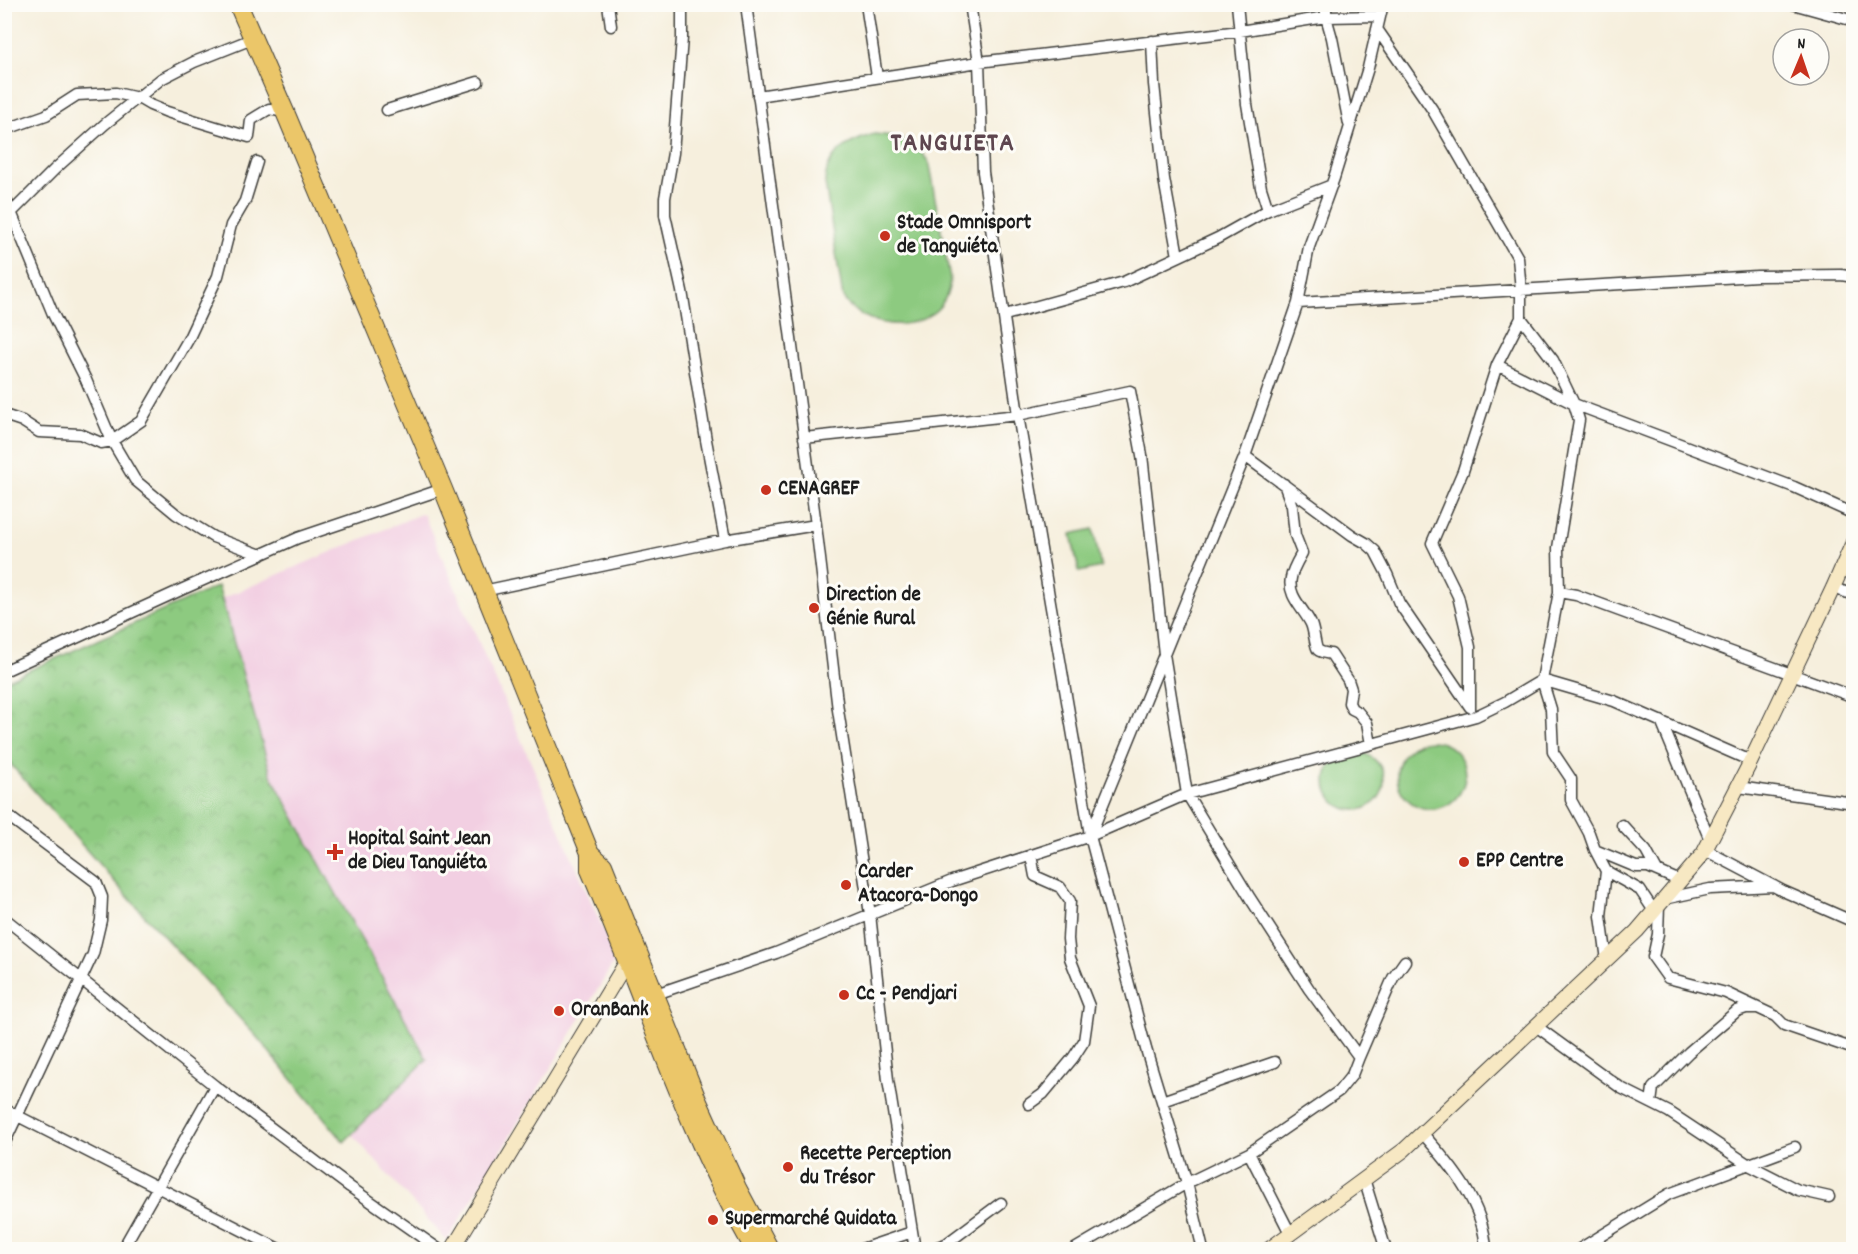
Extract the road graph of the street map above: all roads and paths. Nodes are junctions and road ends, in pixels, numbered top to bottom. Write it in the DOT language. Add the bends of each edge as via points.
graph roads {
  1 [pos="238,4"];
  2 [pos="608,4"];
  3 [pos="682,4"];
  4 [pos="746,4"];
  5 [pos="866,4"];
  6 [pos="970,4"];
  7 [pos="1237,4"];
  8 [pos="1326,4"];
  9 [pos="1383,4"];
  10 [pos="1793,4"];
  11 [pos="1326,16"];
  12 [pos="1380,16"];
  13 [pos="1854,21"];
  14 [pos="611,26"];
  15 [pos="1377,28"];
  16 [pos="1240,31"];
  17 [pos="252,39"];
  18 [pos="1152,41"];
  19 [pos="979,62"];
  20 [pos="877,77"];
  21 [pos="478,82"];
  22 [pos="758,96"];
  23 [pos="138,98"];
  24 [pos="387,110"];
  25 [pos="285,112"];
  26 [pos="1350,128"];
  27 [pos="4,130"];
  28 [pos="257,162"];
  29 [pos="1332,185"];
  30 [pos="4,195"];
  31 [pos="1268,210"];
  32 [pos="9,217"];
  33 [pos="1178,256"];
  34 [pos="1854,277"];
  35 [pos="1521,290"];
  36 [pos="1298,303"];
  37 [pos="1005,315"];
  38 [pos="1521,318"];
  39 [pos="1497,364"];
  40 [pos="1574,405"];
  41 [pos="4,415"];
  42 [pos="1018,415"];
  43 [pos="804,438"];
  44 [pos="112,441"];
  45 [pos="1245,456"];
  46 [pos="1284,484"];
  47 [pos="443,489"];
  48 [pos="1854,514"];
  49 [pos="816,525"];
  50 [pos="726,540"];
  51 [pos="1854,540"];
  52 [pos="261,555"];
  53 [pos="1833,588"];
  54 [pos="483,591"];
  55 [pos="1559,592"];
  56 [pos="1854,595"];
  57 [pos="1164,654"];
  58 [pos="4,671"];
  59 [pos="1791,674"];
  60 [pos="1542,680"];
  61 [pos="1854,697"];
  62 [pos="1473,712"];
  63 [pos="1660,722"];
  64 [pos="1371,744"];
  65 [pos="1750,761"];
  66 [pos="1738,787"];
  67 [pos="1187,794"];
  68 [pos="1854,803"];
  69 [pos="4,813"];
  70 [pos="1622,825"];
  71 [pos="1090,836"];
  72 [pos="1707,845"];
  73 [pos="1595,850"];
  74 [pos="1031,855"];
  75 [pos="1657,871"];
  76 [pos="1606,872"];
  77 [pos="1680,881"];
  78 [pos="1774,886"];
  79 [pos="1659,905"];
  80 [pos="870,914"];
  81 [pos="4,918"];
  82 [pos="1854,922"];
  83 [pos="634,959"];
  84 [pos="1607,960"];
  85 [pos="1405,961"];
  86 [pos="81,978"];
  87 [pos="656,994"];
  88 [pos="1758,1008"];
  89 [pos="1536,1026"];
  90 [pos="1854,1049"];
  91 [pos="1359,1058"];
  92 [pos="1275,1062"];
  93 [pos="214,1086"];
  94 [pos="1162,1101"];
  95 [pos="1652,1103"];
  96 [pos="1029,1104"];
  97 [pos="4,1108"];
  98 [pos="18,1116"];
  99 [pos="1422,1133"];
  100 [pos="4,1144"];
  101 [pos="1795,1147"];
  102 [pos="1249,1154"];
  103 [pos="1749,1165"];
  104 [pos="1364,1179"];
  105 [pos="1186,1183"];
  106 [pos="157,1187"];
  107 [pos="731,1191"];
  108 [pos="1828,1197"];
  109 [pos="1001,1203"];
  110 [pos="912,1232"];
  111 [pos="1285,1241"];
  112 [pos="279,1249"];
  113 [pos="122,1250"];
  114 [pos="440,1250"];
  115 [pos="452,1250"];
  116 [pos="755,1250"];
  117 [pos="770,1250"];
  118 [pos="859,1250"];
  119 [pos="915,1250"];
  120 [pos="929,1250"];
  121 [pos="1073,1250"];
  122 [pos="1203,1250"];
  123 [pos="1268,1250"];
  124 [pos="1386,1250"];
  125 [pos="1486,1250"];
  126 [pos="1578,1250"];
  1 -- 17 [label="highway"];
  2 -- 14 [label="street"];
  3 -- 50 [label="street" via="674,142 665,215"];
  4 -- 22 [label="street"];
  5 -- 20 [label="street"];
  6 -- 19 [label="street"];
  7 -- 16 [label="street"];
  8 -- 11 [label="street"];
  9 -- 12 [label="street"];
  10 -- 13 [label="street"];
  11 -- 12 [label="street"];
  11 -- 16 [label="street"];
  11 -- 26 [label="street"];
  12 -- 15 [label="street"];
  15 -- 26 [label="street"];
  15 -- 35 [label="street" via="1432,109 1518,258"];
  16 -- 18 [label="street"];
  16 -- 31 [label="street" via="1247,104"];
  17 -- 23 [label="street" via="161,79"];
  17 -- 25 [label="highway"];
  18 -- 19 [label="street"];
  18 -- 33 [label="street" via="1164,179"];
  19 -- 20 [label="street"];
  19 -- 37 [label="street" via="983,172"];
  20 -- 22 [label="street"];
  21 -- 24 [label="street"];
  22 -- 43 [label="street"];
  23 -- 25 [label="street" via="166,112 249,137 251,120 269,109"];
  23 -- 27 [label="street" via="116,93 76,95 46,115"];
  23 -- 32 [label="street" via="55,169"];
  25 -- 47 [label="highway"];
  26 -- 29 [label="street"];
  28 -- 44 [label="street" via="245,201 231,225 218,276 188,340 141,421"];
  29 -- 31 [label="street"];
  29 -- 36 [label="street" via="1309,247"];
  30 -- 32 [label="street"];
  31 -- 33 [label="street"];
  32 -- 44 [label="street"];
  33 -- 37 [label="street" via="1124,282"];
  34 -- 35 [label="street" via="1757,276"];
  35 -- 36 [label="street"];
  35 -- 38 [label="street"];
  36 -- 45 [label="street"];
  37 -- 42 [label="street"];
  38 -- 39 [label="street"];
  38 -- 40 [label="street" via="1553,360"];
  39 -- 40 [label="street"];
  39 -- 62 [label="street" via="1463,471 1432,543 1458,596 1470,647"];
  40 -- 48 [label="street"];
  40 -- 55 [label="street" via="1579,420 1558,548"];
  41 -- 44 [label="street" via="39,432 80,434 101,442"];
  42 -- 43 [label="street"];
  42 -- 57 [label="street" via="1130,392 1142,455"];
  42 -- 71 [label="street"];
  43 -- 49 [label="street"];
  44 -- 52 [label="street" via="135,480 176,514 213,537"];
  45 -- 46 [label="street"];
  45 -- 57 [label="street"];
  46 -- 62 [label="street" via="1375,551 1399,603"];
  46 -- 64 [label="street" via="1302,553 1290,579 1293,597 1309,620 1317,648 1331,654 1348,680 1349,703 1367,723"];
  47 -- 52 [label="street" via="298,538"];
  47 -- 54 [label="highway"];
  49 -- 50 [label="street"];
  49 -- 80 [label="street" via="838,710"];
  50 -- 54 [label="street"];
  51 -- 53 [label="street"];
  52 -- 58 [label="street"];
  53 -- 56 [label="street"];
  53 -- 59 [label="street"];
  54 -- 83 [label="highway" via="590,854 603,865"];
  55 -- 59 [label="street"];
  55 -- 60 [label="street"];
  57 -- 67 [label="street"];
  57 -- 71 [label="street"];
  59 -- 61 [label="street"];
  59 -- 65 [label="street"];
  60 -- 62 [label="street" via="1505,702"];
  60 -- 63 [label="street" via="1614,701"];
  60 -- 73 [label="street" via="1551,709 1553,752 1571,779 1571,800"];
  62 -- 64 [label="street"];
  63 -- 65 [label="street"];
  63 -- 72 [label="street"];
  64 -- 67 [label="street"];
  65 -- 66 [label="street"];
  66 -- 68 [label="street"];
  66 -- 72 [label="street"];
  67 -- 71 [label="street"];
  67 -- 91 [label="street" via="1309,989"];
  69 -- 86 [label="street" via="96,882 102,897 101,920 93,954"];
  70 -- 75 [label="street" via="1646,851"];
  71 -- 74 [label="street"];
  71 -- 94 [label="street"];
  72 -- 77 [label="street"];
  72 -- 78 [label="street"];
  73 -- 75 [label="street"];
  73 -- 76 [label="street"];
  74 -- 80 [label="street"];
  74 -- 96 [label="street" via="1035,876 1060,887 1070,901 1070,958 1089,1006 1084,1041 1043,1094"];
  75 -- 77 [label="street"];
  76 -- 79 [label="street"];
  76 -- 84 [label="street" via="1601,916"];
  77 -- 79 [label="street"];
  78 -- 79 [label="street" via="1710,889"];
  78 -- 82 [label="street"];
  79 -- 84 [label="street"];
  79 -- 88 [label="street" via="1653,957 1668,978 1726,993"];
  80 -- 87 [label="street"];
  80 -- 110 [label="street" via="888,1080"];
  81 -- 86 [label="street"];
  83 -- 87 [label="highway"];
  83 -- 107 [label="highway" via="696,1136"];
  83 -- 115 [label="street"];
  84 -- 89 [label="street"];
  85 -- 91 [label="street" via="1393,978"];
  86 -- 93 [label="street"];
  86 -- 98 [label="street"];
  87 -- 107 [label="highway"];
  88 -- 90 [label="street" via="1784,1025"];
  88 -- 95 [label="street" via="1737,1011 1689,1052 1653,1088"];
  89 -- 95 [label="street" via="1621,1088"];
  89 -- 99 [label="street"];
  91 -- 102 [label="street" via="1352,1076 1339,1091"];
  92 -- 94 [label="street"];
  93 -- 106 [label="street"];
  93 -- 114 [label="street"];
  94 -- 105 [label="street"];
  95 -- 103 [label="street"];
  97 -- 98 [label="street"];
  98 -- 100 [label="street"];
  98 -- 106 [label="street"];
  99 -- 104 [label="street"];
  99 -- 125 [label="street" via="1449,1163 1476,1208"];
  101 -- 103 [label="street"];
  102 -- 105 [label="street"];
  102 -- 111 [label="street"];
  103 -- 108 [label="street" via="1798,1190"];
  103 -- 126 [label="street" via="1669,1194"];
  104 -- 111 [label="street"];
  104 -- 124 [label="street"];
  105 -- 121 [label="street"];
  105 -- 122 [label="street"];
  106 -- 112 [label="street"];
  106 -- 113 [label="street"];
  107 -- 116 [label="highway"];
  107 -- 117 [label="highway"];
  109 -- 120 [label="street" via="946,1244"];
  110 -- 118 [label="street"];
  110 -- 119 [label="street"];
  111 -- 123 [label="street"];
}
